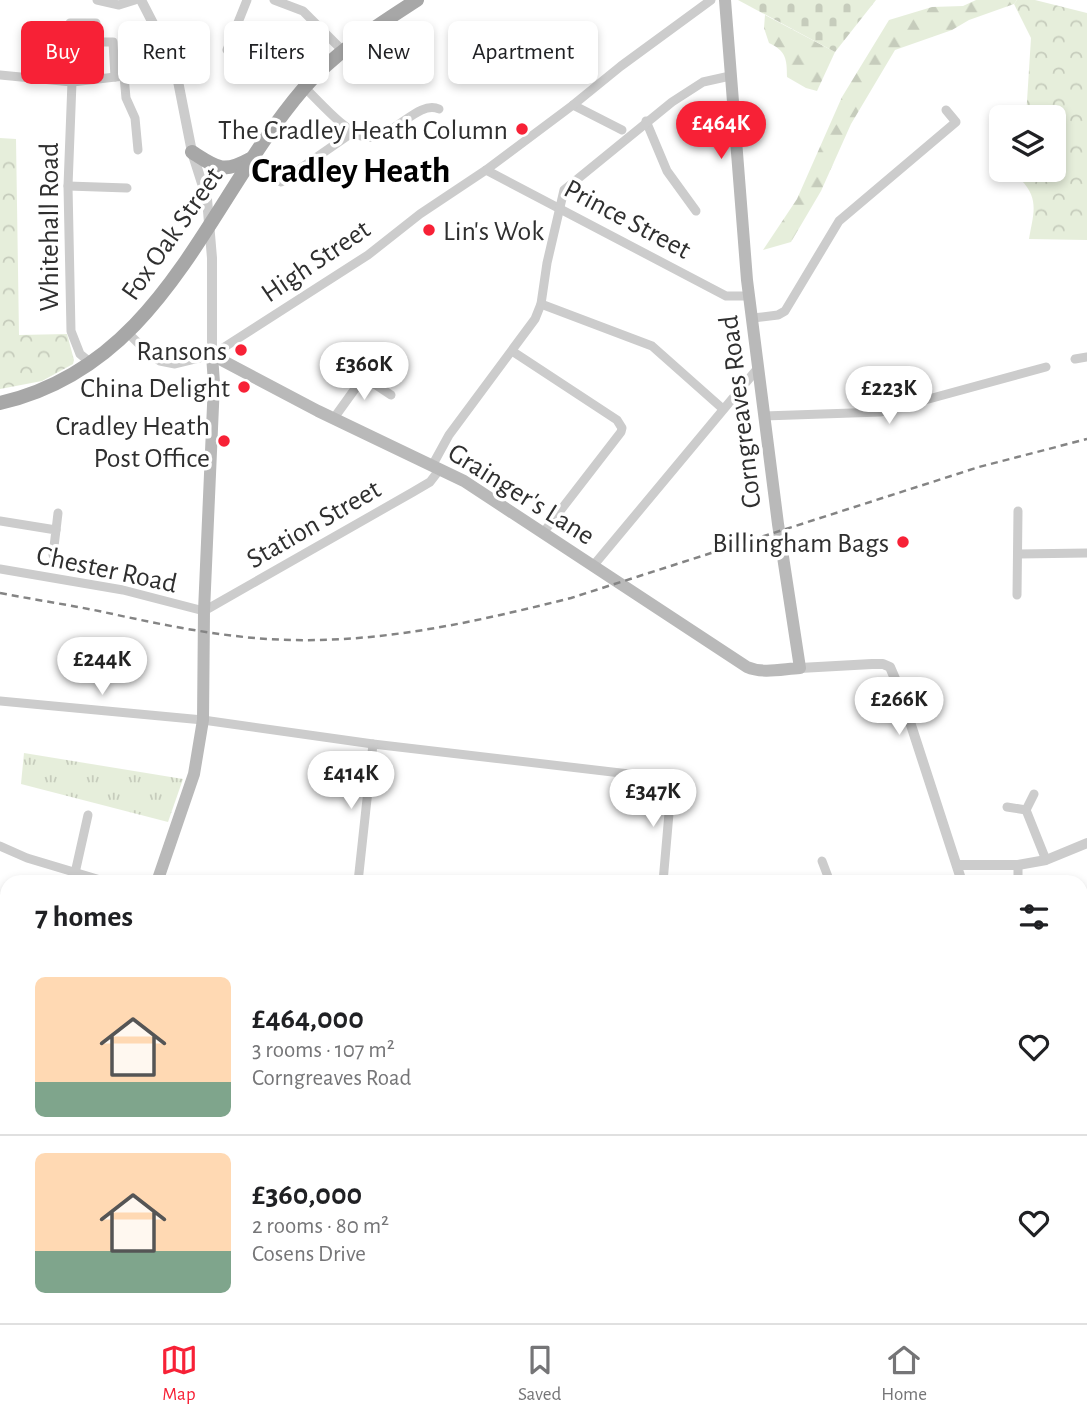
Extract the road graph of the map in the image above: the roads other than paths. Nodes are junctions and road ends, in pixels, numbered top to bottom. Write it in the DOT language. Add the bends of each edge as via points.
graph roads {
  1 [pos="97,0"];
  2 [pos="135,0"];
  3 [pos="141,0"];
  4 [pos="247,0"];
  5 [pos="274,0"];
  6 [pos="417,0"];
  7 [pos="711,0"];
  8 [pos="725,0"];
  9 [pos="152,21"];
  10 [pos="239,21"];
  11 [pos="387,21"];
  12 [pos="343,51"];
  13 [pos="0,75"];
  14 [pos="730,76"];
  15 [pos="21,77"];
  16 [pos="72,84"];
  17 [pos="121,84"];
  18 [pos="179,84"];
  19 [pos="305,88"];
  20 [pos="573,105"];
  21 [pos="439,108"];
  22 [pos="946,110"];
  23 [pos="646,121"];
  24 [pos="622,130"];
  25 [pos="353,132"];
  26 [pos="138,150"];
  27 [pos="192,152"];
  28 [pos="252,157"];
  29 [pos="486,170"];
  30 [pos="281,182"];
  31 [pos="68,186"];
  32 [pos="127,188"];
  33 [pos="561,207"];
  34 [pos="696,211"];
  35 [pos="211,225"];
  36 [pos="750,296"];
  37 [pos="541,304"];
  38 [pos="753,318"];
  39 [pos="128,333"];
  40 [pos="512,351"];
  41 [pos="212,355"];
  42 [pos="1087,356"];
  43 [pos="1075,359"];
  44 [pos="92,364"];
  45 [pos="1046,367"];
  46 [pos="758,368"];
  47 [pos="391,395"];
  48 [pos="0,403"];
  49 [pos="723,409"];
  50 [pos="764,416"];
  51 [pos="334,418"];
  52 [pos="436,467"];
  53 [pos="1018,511"];
  54 [pos="58,513"];
  55 [pos="0,521"];
  56 [pos="56,530"];
  57 [pos="543,533"];
  58 [pos="1019,554"];
  59 [pos="1087,554"];
  60 [pos="53,555"];
  61 [pos="593,566"];
  62 [pos="0,569"];
  63 [pos="1017,595"];
  64 [pos="204,611"];
  65 [pos="800,668"];
  66 [pos="0,701"];
  67 [pos="203,720"];
  68 [pos="373,744"];
  69 [pos="1034,794"];
  70 [pos="1007,807"];
  71 [pos="1026,810"];
  72 [pos="88,815"];
  73 [pos="1087,843"];
  74 [pos="0,846"];
  75 [pos="1046,859"];
  76 [pos="822,862"];
  77 [pos="957,864"];
  78 [pos="1018,865"];
  79 [pos="75,873"];
  80 [pos="82,875"];
  81 [pos="159,875"];
  82 [pos="359,875"];
  83 [pos="664,875"];
  84 [pos="827,875"];
  85 [pos="960,875"];
  86 [pos="1018,875"];
  1 -- 2 [label="street" via="119,5"];
  3 -- 9 [label="street"];
  4 -- 10 [label="street"];
  5 -- 12 [label="street" via="303,11"];
  6 -- 11 [label="main road, Fox Oak Street"];
  7 -- 20 [label="street, High Street"];
  8 -- 14 [label="main road, Corngreaves Road"];
  12 -- 19 [label="main road, Fox Oak Street"];
  13 -- 15 [label="street"];
  14 -- 23 [label="street" via="703,82"];
  14 -- 36 [label="main road, Corngreaves Road"];
  16 -- 31 [label="street, Whitehall Road"];
  17 -- 26 [label="street" via="135,118"];
  18 -- 27 [label="street"];
  19 -- 25 [label="street"];
  19 -- 28 [label="main road, Fox Oak Street"];
  20 -- 24 [label="street"];
  20 -- 29 [label="street, High Street"];
  21 -- 25 [label="street" via="428,107 379,137"];
  22 -- 38 [label="street" via="956,122 839,221 785,312"];
  23 -- 33 [label="street" via="564,190"];
  23 -- 34 [label="street" via="667,171"];
  25 -- 30 [label="street"];
  27 -- 28 [label="main road" via="225,169"];
  27 -- 35 [label="street"];
  28 -- 35 [label="main road, Fox Oak Street"];
  29 -- 33 [label="street, Prince Street"];
  29 -- 41 [label="street, High Street" via="368,255"];
  31 -- 32 [label="street"];
  31 -- 44 [label="street, Whitehall Road" via="71,331 79,354"];
  33 -- 36 [label="street, Prince Street" via="726,296"];
  33 -- 37 [label="street"];
  35 -- 39 [label="main road, Fox Oak Street" via="161,297"];
  35 -- 41 [label="street"];
  36 -- 38 [label="main road, Corngreaves Road"];
  37 -- 40 [label="street"];
  37 -- 49 [label="street" via="653,346"];
  38 -- 46 [label="main road, Corngreaves Road"];
  39 -- 41 [label="street, High Street" via="160,361 176,364"];
  39 -- 44 [label="main road, Fox Oak Street"];
  40 -- 52 [label="street" via="449,435"];
  40 -- 57 [label="street" via="617,420 622,428"];
  41 -- 51 [label="main road, Grainger's Lane"];
  41 -- 64 [label="main road"];
  42 -- 43 [label="street"];
  44 -- 48 [label="main road, Fox Oak Street" via="37,392"];
  45 -- 50 [label="street" via="881,412"];
  46 -- 49 [label="street"];
  46 -- 50 [label="main road, Corngreaves Road"];
  47 -- 51 [label="street" via="367,373"];
  49 -- 61 [label="street"];
  50 -- 65 [label="main road, Corngreaves Road"];
  51 -- 52 [label="main road, Grainger's Lane"];
  52 -- 57 [label="main road, Grainger's Lane"];
  52 -- 64 [label="street, Station Street" via="430,482"];
  53 -- 58 [label="street"];
  54 -- 56 [label="street"];
  55 -- 56 [label="street"];
  56 -- 60 [label="street"];
  57 -- 61 [label="main road, Grainger's Lane"];
  58 -- 59 [label="street"];
  58 -- 63 [label="street"];
  61 -- 65 [label="main road, Grainger's Lane" via="755,671"];
  62 -- 64 [label="street, Chester Road" via="123,590"];
  64 -- 67 [label="main road"];
  65 -- 77 [label="street" via="890,667"];
  66 -- 67 [label="street"];
  67 -- 68 [label="street"];
  67 -- 81 [label="main road" via="194,774"];
  68 -- 82 [label="street"];
  68 -- 83 [label="street" via="672,779"];
  69 -- 71 [label="street"];
  70 -- 71 [label="street"];
  71 -- 75 [label="street"];
  72 -- 79 [label="street"];
  73 -- 75 [label="street"];
  74 -- 79 [label="street"];
  75 -- 78 [label="street"];
  76 -- 84 [label="street"];
  77 -- 78 [label="street"];
  77 -- 85 [label="street"];
  78 -- 86 [label="street"];
  79 -- 80 [label="street"];
}
